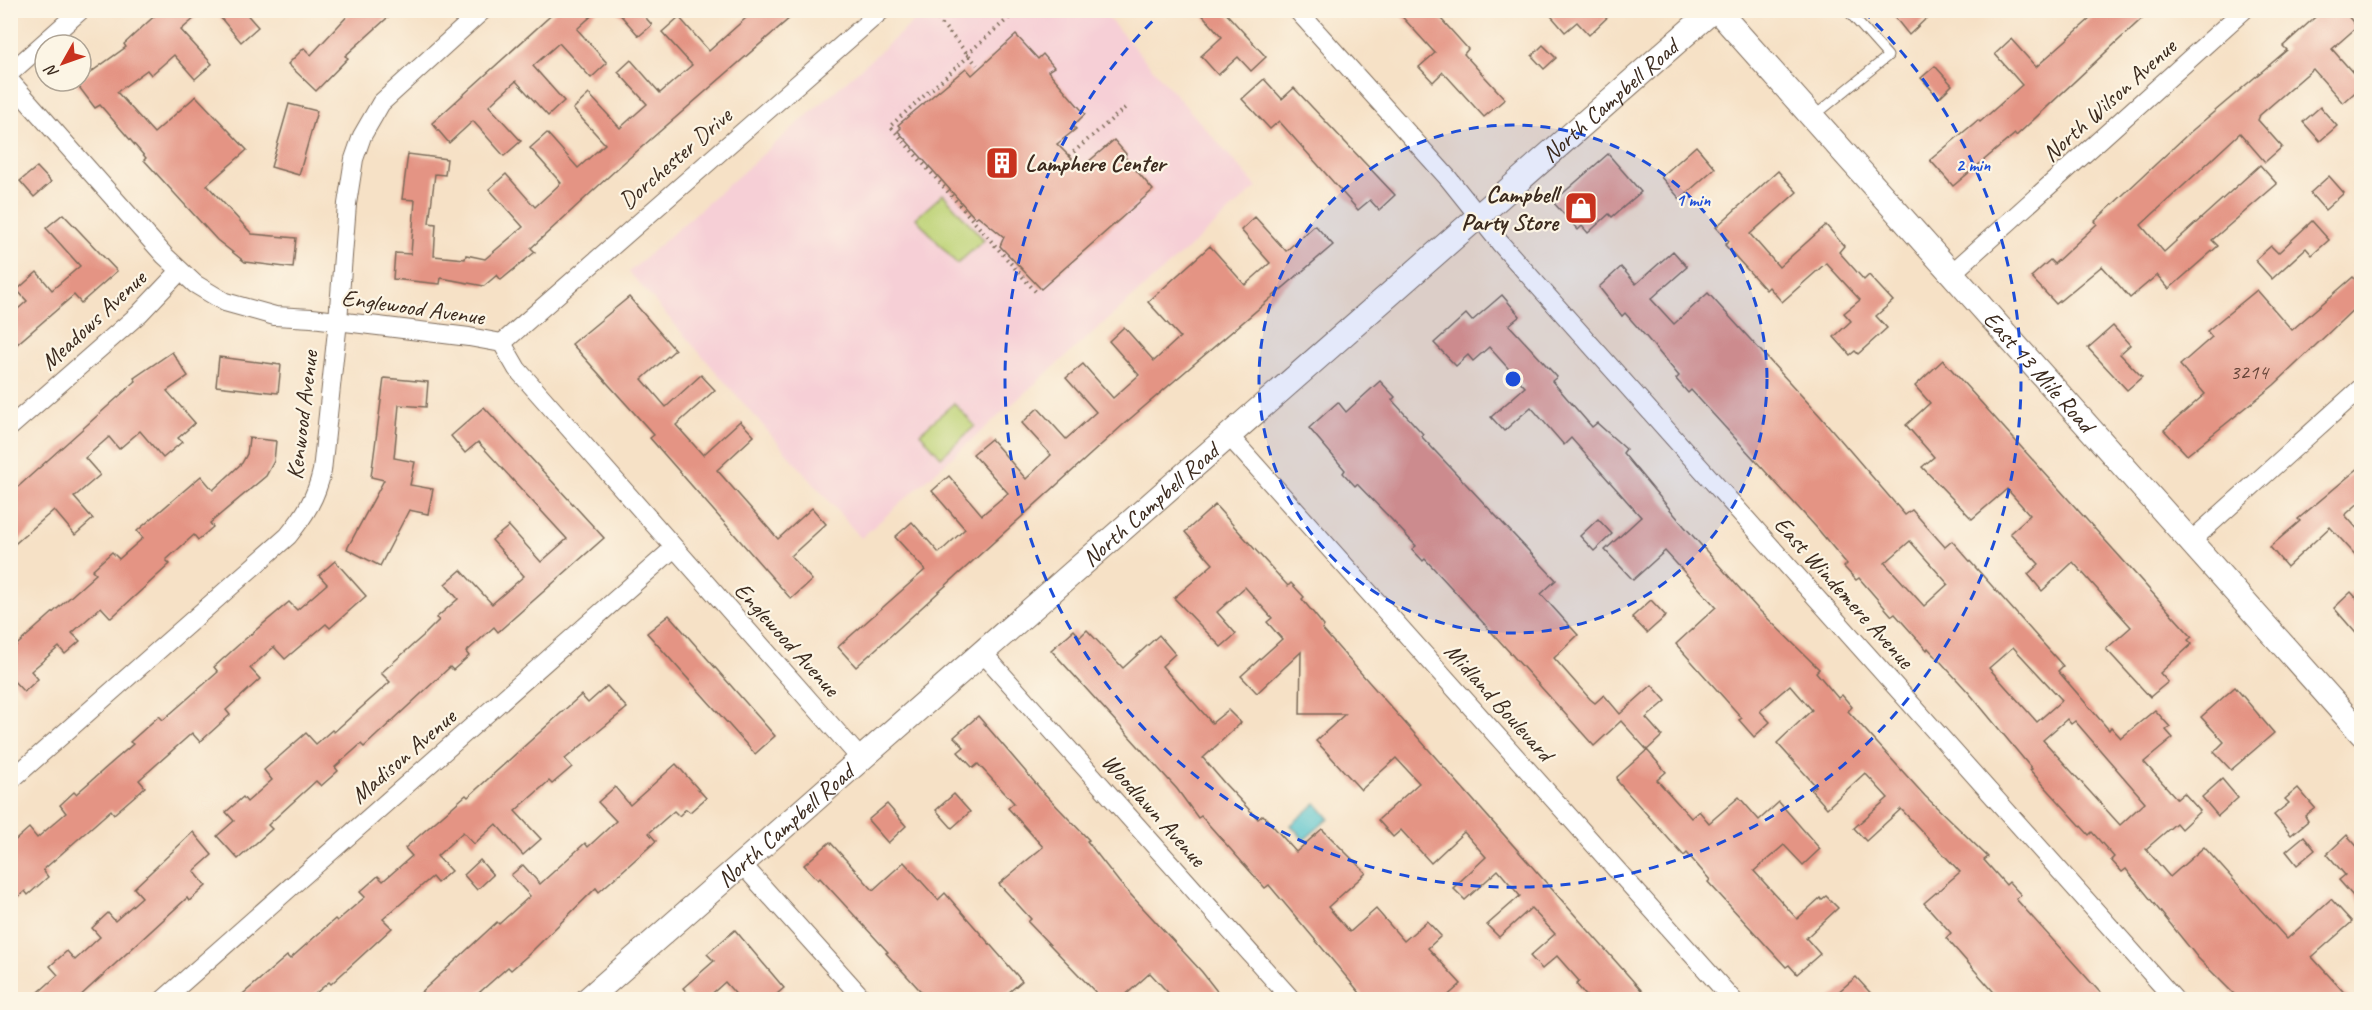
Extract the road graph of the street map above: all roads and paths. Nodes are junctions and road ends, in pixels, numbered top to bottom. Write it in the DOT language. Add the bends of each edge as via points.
graph roads {
  1 [pos="81,10"];
  2 [pos="483,10"];
  3 [pos="882,10"];
  4 [pos="930,10"];
  5 [pos="1297,10"];
  6 [pos="1715,10"];
  7 [pos="1847,10"];
  8 [pos="2244,10"];
  9 [pos="1010,17"];
  10 [pos="968,55"];
  11 [pos="977,65"];
  12 [pos="10,73"];
  13 [pos="10,81"];
  14 [pos="1126,107"];
  15 [pos="1813,117"];
  16 [pos="1068,156"];
  17 [pos="1478,215"];
  18 [pos="180,271"];
  19 [pos="1952,273"];
  20 [pos="1036,292"];
  21 [pos="338,321"];
  22 [pos="502,344"];
  23 [pos="2361,387"];
  24 [pos="10,427"];
  25 [pos="1230,437"];
  26 [pos="2190,542"];
  27 [pos="674,548"];
  28 [pos="982,652"];
  29 [pos="2361,734"];
  30 [pos="861,758"];
  31 [pos="10,781"];
  32 [pos="741,862"];
  33 [pos="163,999"];
  34 [pos="587,999"];
  35 [pos="864,999"];
  36 [pos="1292,999"];
  37 [pos="1732,999"];
  38 [pos="2175,999"];
  1 -- 12 [label="street"];
  2 -- 21 [label="street, Kenwood Avenue" via="391,93 366,124 354,159 347,204"];
  3 -- 22 [label="street, Dorchester Drive"];
  4 -- 10 [label="path"];
  5 -- 17 [label="street, East Windemere Avenue"];
  6 -- 15 [label="street, East 13 Mile Road"];
  6 -- 17 [label="street, North Campbell Road"];
  7 -- 15 [label="lane" via="1888,56"];
  8 -- 19 [label="street, North Wilson Avenue"];
  9 -- 10 [label="path"];
  10 -- 11 [label="path"];
  10 -- 20 [label="path" via="890,126"];
  13 -- 18 [label="street, Englewood Avenue"];
  14 -- 16 [label="path"];
  15 -- 19 [label="street, East 13 Mile Road"];
  17 -- 25 [label="street, North Campbell Road"];
  17 -- 38 [label="street, East Windemere Avenue"];
  18 -- 21 [label="street, Englewood Avenue" via="210,293 251,311"];
  18 -- 24 [label="street, Meadows Avenue" via="139,314"];
  19 -- 26 [label="street, East 13 Mile Road"];
  21 -- 22 [label="street, Englewood Avenue"];
  21 -- 31 [label="street, Kenwood Avenue" via="322,471 308,513 288,536"];
  22 -- 27 [label="street, Englewood Avenue" via="516,369"];
  23 -- 26 [label="street"];
  25 -- 28 [label="street, North Campbell Road"];
  25 -- 37 [label="street, Midland Boulevard"];
  26 -- 29 [label="street, East 13 Mile Road"];
  27 -- 30 [label="street, Englewood Avenue"];
  27 -- 33 [label="street, Madison Avenue"];
  28 -- 30 [label="street, North Campbell Road"];
  28 -- 36 [label="street, Woodlawn Avenue"];
  30 -- 32 [label="street, North Campbell Road"];
  32 -- 34 [label="street, North Campbell Road"];
  32 -- 35 [label="street"];
}
